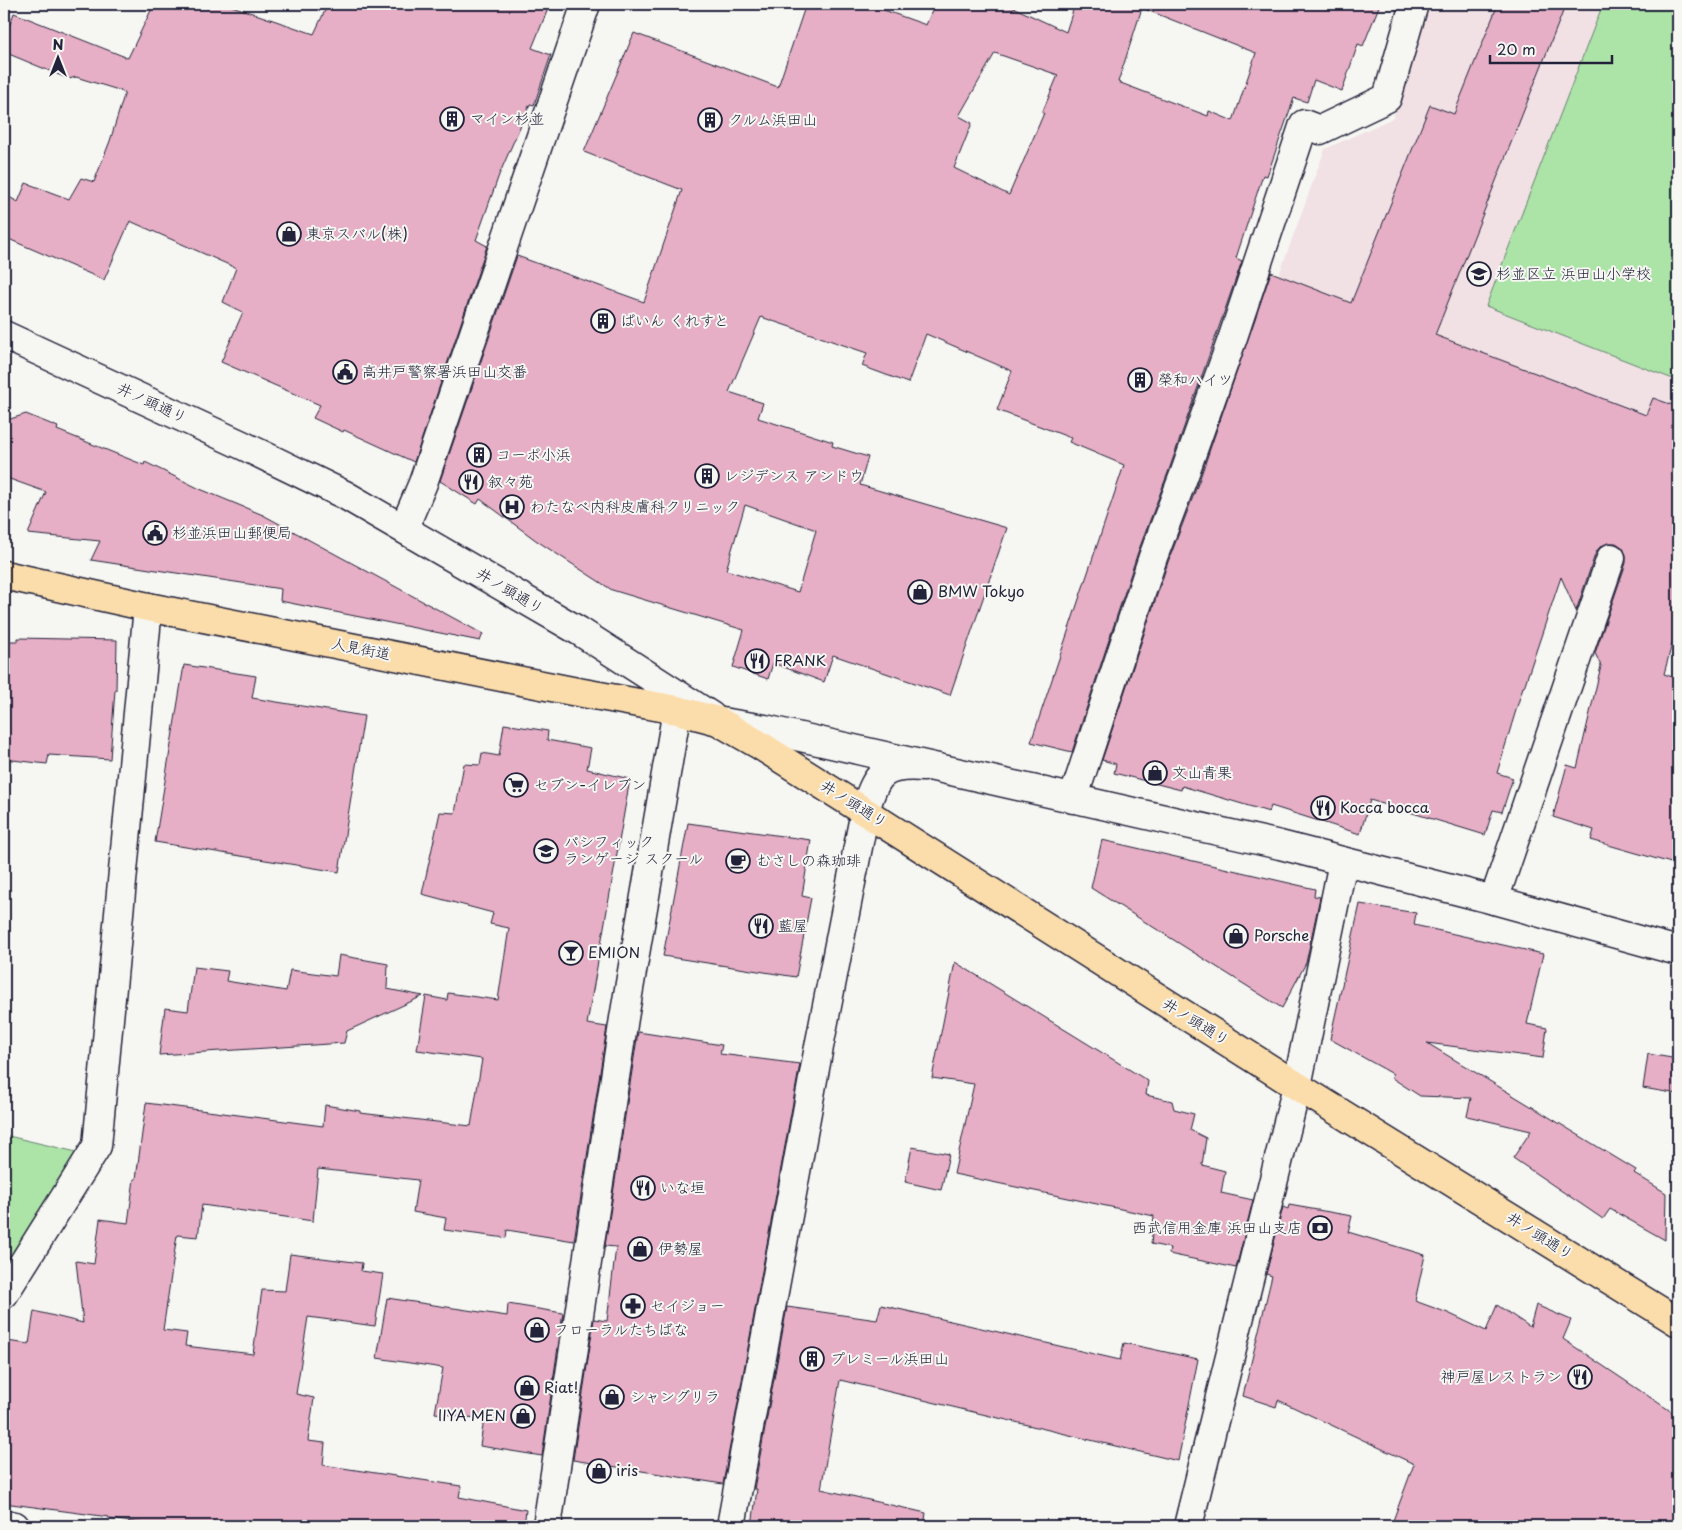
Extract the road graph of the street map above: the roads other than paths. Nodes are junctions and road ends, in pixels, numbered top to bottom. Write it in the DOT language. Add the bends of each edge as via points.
graph roads {
  1 [pos="586,4"];
  2 [pos="1414,4"];
  3 [pos="4,335"];
  4 [pos="404,528"];
  5 [pos="1611,558"];
  6 [pos="4,575"];
  7 [pos="148,607"];
  8 [pos="677,710"];
  9 [pos="718,721"];
  10 [pos="928,767"];
  11 [pos="1073,799"];
  12 [pos="865,811"];
  13 [pos="1343,862"];
  14 [pos="1494,900"];
  15 [pos="1678,951"];
  16 [pos="1296,1086"];
  17 [pos="4,1294"];
  18 [pos="1678,1322"];
  19 [pos="4,1524"];
  20 [pos="15,1526"];
  21 [pos="546,1526"];
  22 [pos="731,1526"];
  23 [pos="1188,1526"];
  1 -- 4 [label="street" via="426,474"];
  2 -- 11 [label="street" via="1387,98 1320,130 1304,124 1233,337 1153,557"];
  3 -- 4 [label="street, 井ノ頭通り" via="242,444"];
  4 -- 9 [label="street, 井ノ頭通り" via="579,631"];
  5 -- 14 [label="street"];
  6 -- 7 [label="main road, 人見街道"];
  7 -- 8 [label="main road, 人見街道"];
  7 -- 17 [label="street" via="98,1146"];
  8 -- 9 [label="main road, 人見街道"];
  8 -- 21 [label="street" via="624,1018"];
  9 -- 10 [label="street"];
  9 -- 12 [label="main road, 井ノ頭通り"];
  10 -- 11 [label="street"];
  10 -- 12 [label="street" via="904,766 884,772 872,786"];
  11 -- 13 [label="street"];
  12 -- 16 [label="main road, 井ノ頭通り"];
  12 -- 22 [label="street"];
  13 -- 14 [label="street"];
  13 -- 16 [label="street"];
  14 -- 15 [label="street"];
  16 -- 18 [label="main road, 井ノ頭通り"];
  16 -- 23 [label="street"];
  19 -- 20 [label="street"];
}
